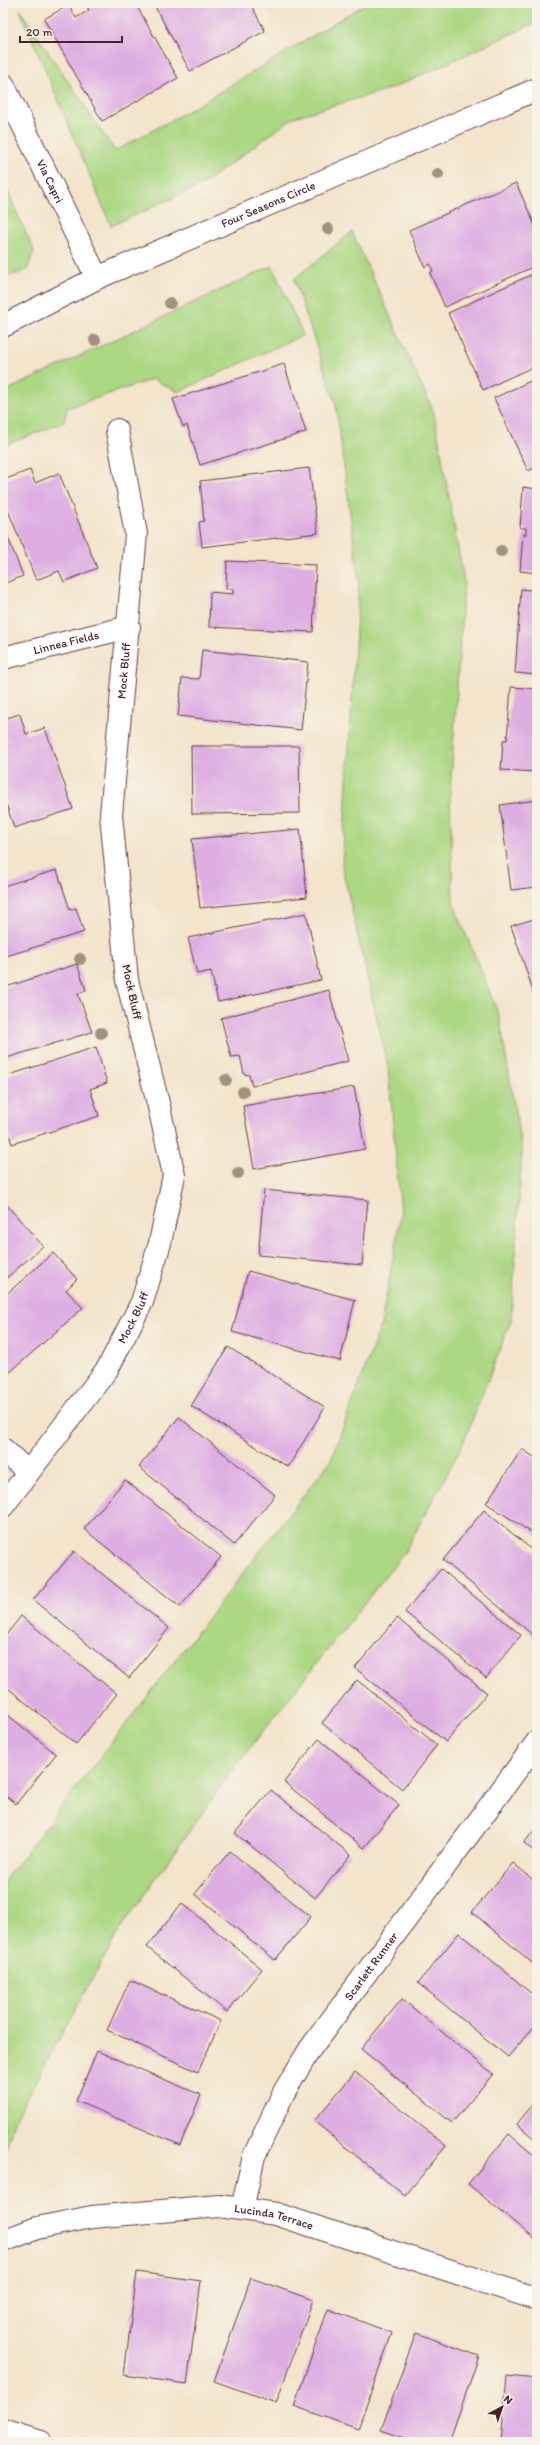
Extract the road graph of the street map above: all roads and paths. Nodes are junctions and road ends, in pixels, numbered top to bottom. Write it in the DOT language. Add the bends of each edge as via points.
graph roads {
  1 [pos="3,84"];
  2 [pos="537,89"];
  3 [pos="97,278"];
  4 [pos="3,326"];
  5 [pos="117,430"];
  6 [pos="129,627"];
  7 [pos="3,658"];
  8 [pos="3,1449"];
  9 [pos="28,1472"];
  10 [pos="3,1506"];
  11 [pos="537,1742"];
  12 [pos="242,2209"];
  13 [pos="3,2241"];
  14 [pos="537,2299"];
  15 [pos="3,2430"];
  16 [pos="42,2442"];
  1 -- 3 [label="street, Via Capri"];
  2 -- 3 [label="street, Four Seasons Circle"];
  3 -- 4 [label="street, Four Seasons Circle"];
  5 -- 6 [label="street, Mock Bluff" via="136,534"];
  6 -- 7 [label="street, Linnea Fields"];
  6 -- 9 [label="street, Mock Bluff" via="111,815 127,980 174,1175 160,1244 142,1302 108,1368"];
  8 -- 9 [label="street"];
  9 -- 10 [label="street, Mock Bluff"];
  11 -- 12 [label="street, Scarlett Runner" via="310,2049 284,2092 254,2156"];
  12 -- 13 [label="street, Lucinda Terrace" via="219,2206 92,2217 37,2228"];
  12 -- 14 [label="street, Lucinda Terrace" via="276,2214"];
  15 -- 16 [label="street"];
}
